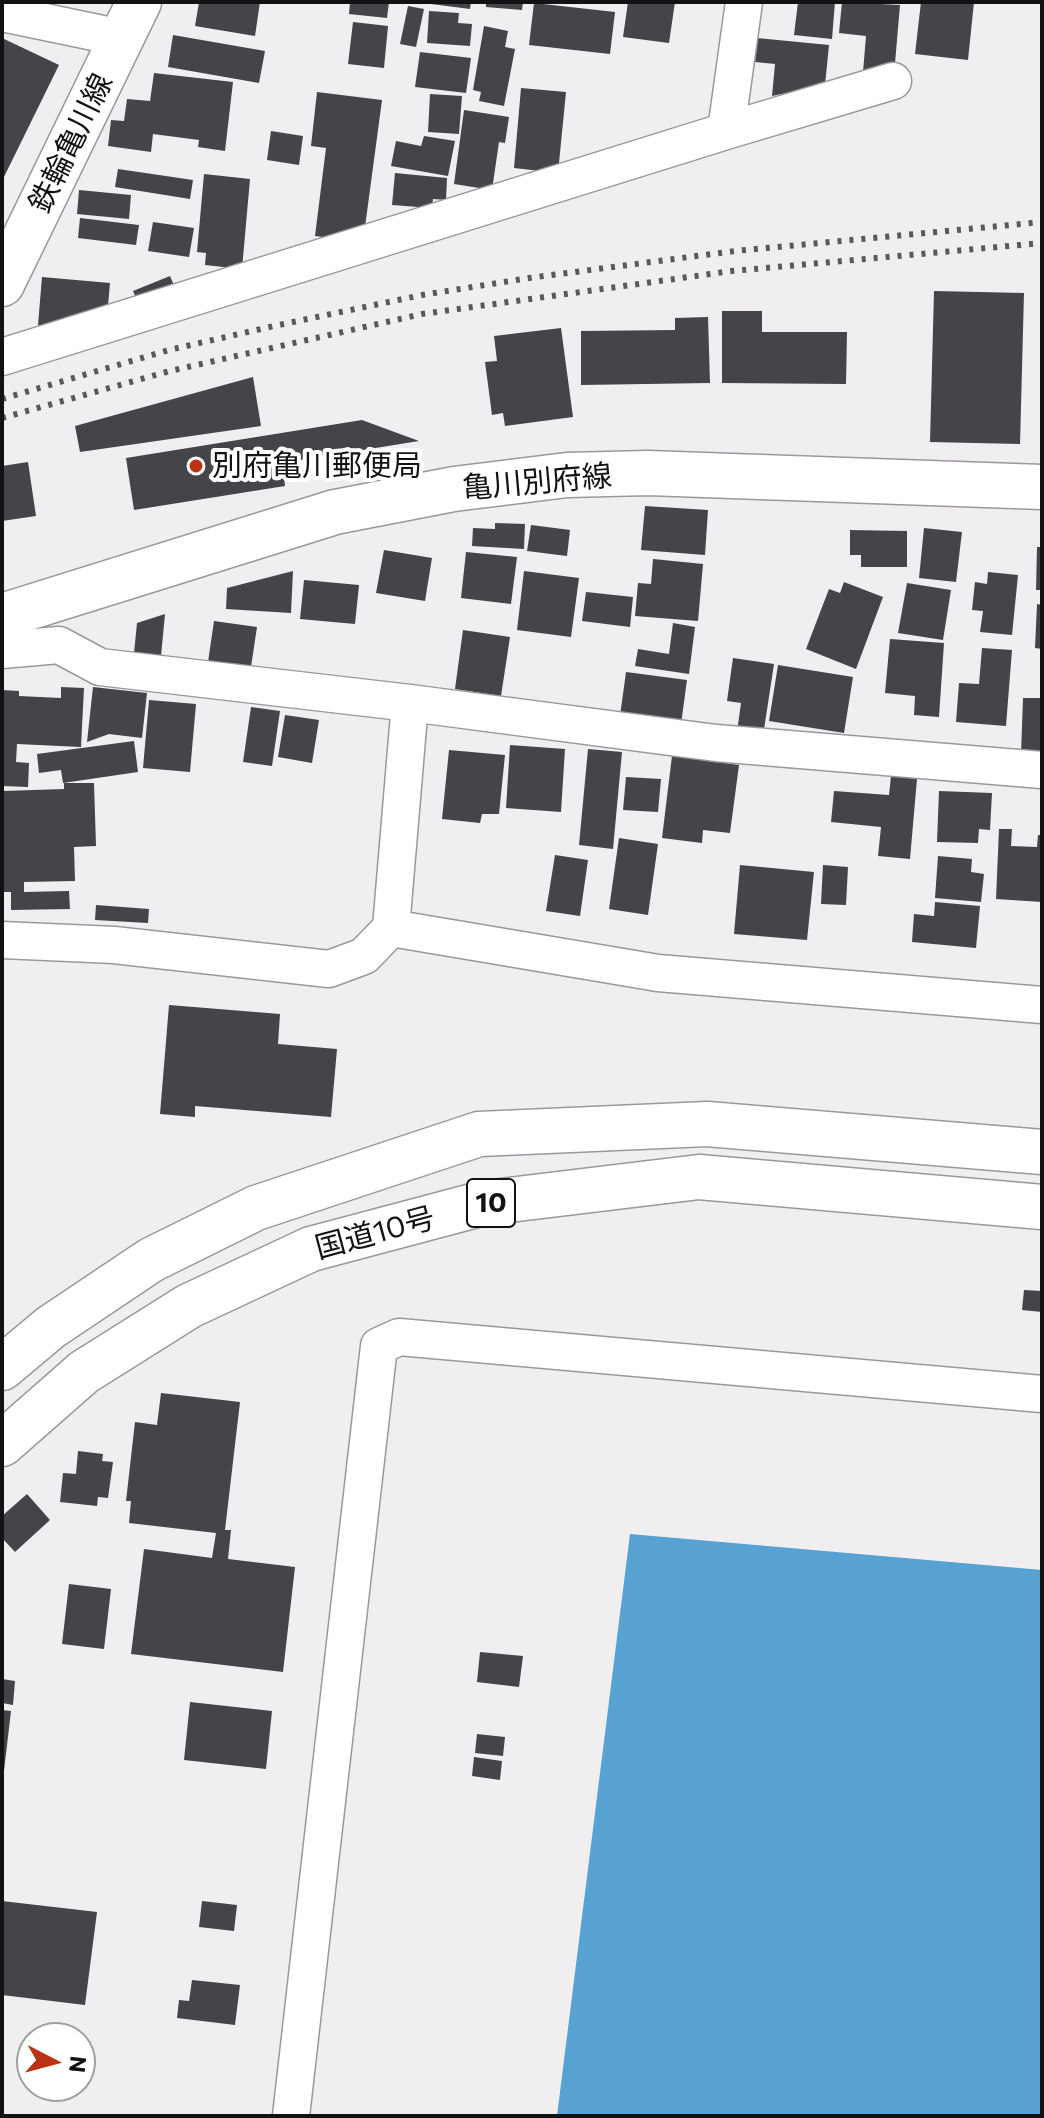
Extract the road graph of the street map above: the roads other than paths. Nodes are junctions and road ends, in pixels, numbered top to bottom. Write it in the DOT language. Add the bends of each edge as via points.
graph roads {
  1 [pos="744,2"];
  2 [pos="2,13"];
  3 [pos="130,20"];
  4 [pos="893,81"];
  5 [pos="726,131"];
  6 [pos="2,284"];
  7 [pos="2,357"];
  8 [pos="1042,487"];
  9 [pos="2,616"];
  10 [pos="2,650"];
  11 [pos="410,703"];
  12 [pos="1042,770"];
  13 [pos="391,928"];
  14 [pos="2,940"];
  15 [pos="1042,1005"];
  16 [pos="1042,1152"];
  17 [pos="1042,1207"];
  18 [pos="2,1368"];
  19 [pos="1042,1394"];
  20 [pos="2,1444"];
  21 [pos="291,2116"];
  1 -- 5 [label="street"];
  2 -- 3 [label="street"];
  3 -- 6 [label="main road, 鉄輪亀川線"];
  4 -- 5 [label="street"];
  5 -- 7 [label="street"];
  8 -- 9 [label="main road, 亀川別府線" via="648,473 567,475 454,489 335,512"];
  10 -- 11 [label="street" via="59,645 100,667"];
  11 -- 12 [label="street" via="716,743"];
  11 -- 13 [label="street"];
  13 -- 14 [label="street" via="364,956 329,969 114,945"];
  13 -- 15 [label="street" via="658,973"];
  16 -- 18 [label="main road, 国道10号 / 10" via="707,1124 479,1134 256,1208 151,1260 51,1327"];
  17 -- 20 [label="main road, 国道10号 / 10" via="699,1177 484,1203 311,1249 189,1306 84,1372"];
  19 -- 21 [label="street" via="399,1337 379,1346"];
}
